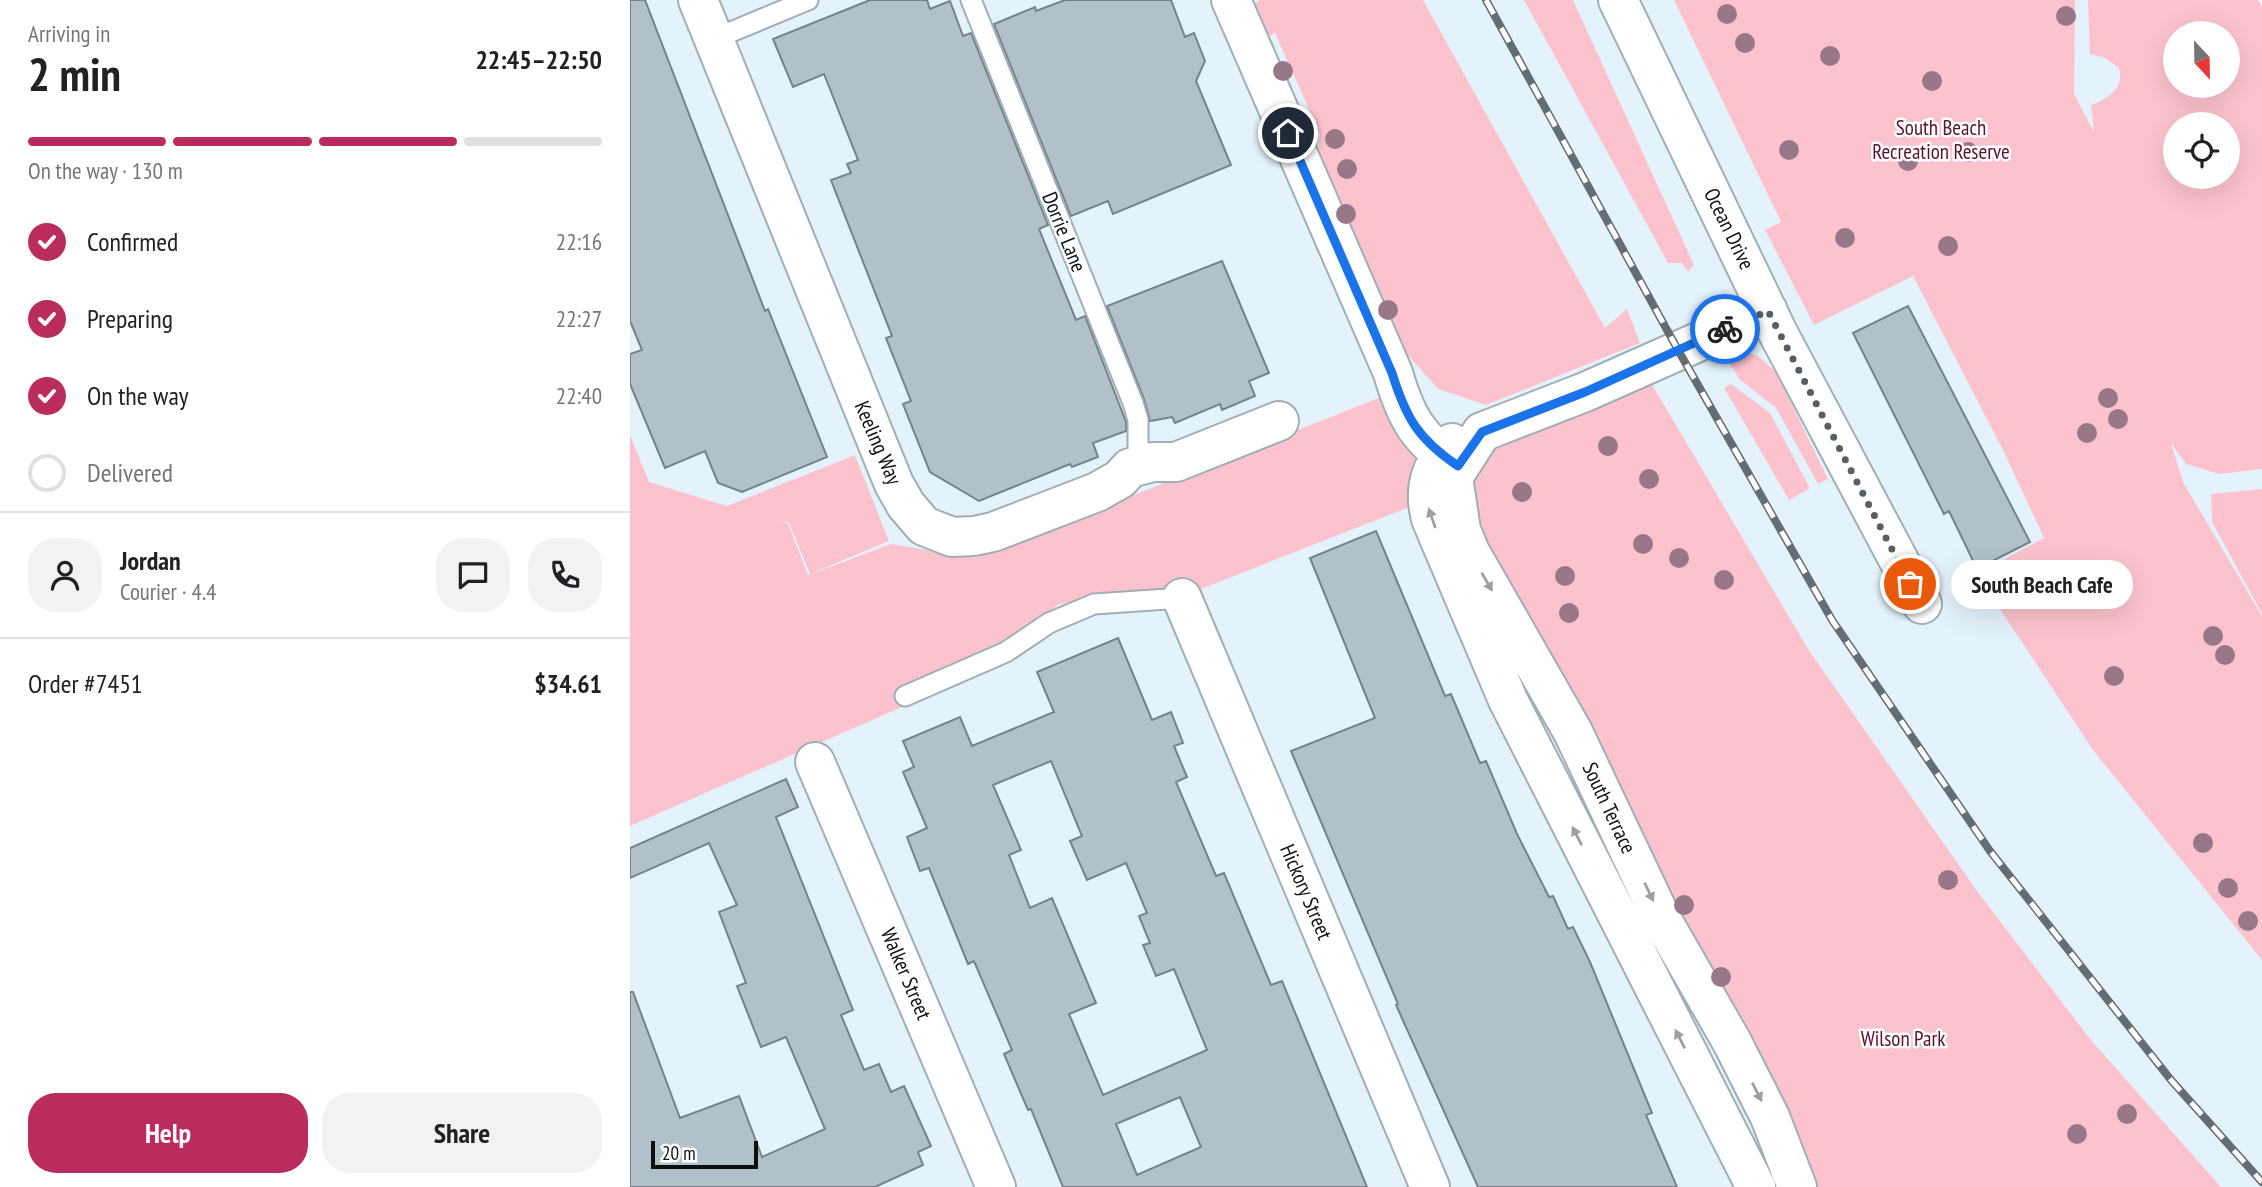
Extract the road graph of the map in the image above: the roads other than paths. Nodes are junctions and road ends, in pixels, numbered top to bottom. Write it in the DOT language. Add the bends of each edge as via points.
graph roads {
  1 [pos="698,0"];
  2 [pos="808,0"];
  3 [pos="971,0"];
  4 [pos="1231,0"];
  5 [pos="1618,0"];
  6 [pos="714,39"];
  7 [pos="1768,311"];
  8 [pos="1279,421"];
  9 [pos="1462,448"];
  10 [pos="1153,462"];
  11 [pos="1182,598"];
  12 [pos="1922,604"];
  13 [pos="905,696"];
  14 [pos="815,762"];
  15 [pos="996,1187"];
  16 [pos="1430,1187"];
  17 [pos="1756,1187"];
  18 [pos="1797,1187"];
  1 -- 6 [label="street, Keeling Way"];
  2 -- 6 [label="lane"];
  3 -- 10 [label="lane, Dorrie Lane" via="1133,403 1139,447"];
  4 -- 9 [label="street" via="1402,404 1423,441"];
  5 -- 7 [label="street, Ocean Drive"];
  6 -- 10 [label="street, Keeling Way" via="894,484 924,526 952,537 993,532 1097,492 1130,468"];
  7 -- 9 [label="street"];
  7 -- 12 [label="street, Ocean Drive"];
  8 -- 10 [label="street, Keeling Way" via="1176,462"];
  17 -- 9 [label="street, South Terrace, one-way" via="1508,700 1429,512 1428,479"];
  9 -- 18 [label="street, South Terrace, one-way" via="1453,477 1461,530 1573,732 1662,920 1732,1042 1770,1117"];
  11 -- 13 [label="lane" via="1094,604 1049,623 1006,652"];
  11 -- 16 [label="street, Hickory Street"];
  14 -- 15 [label="street, Walker Street"];
}
